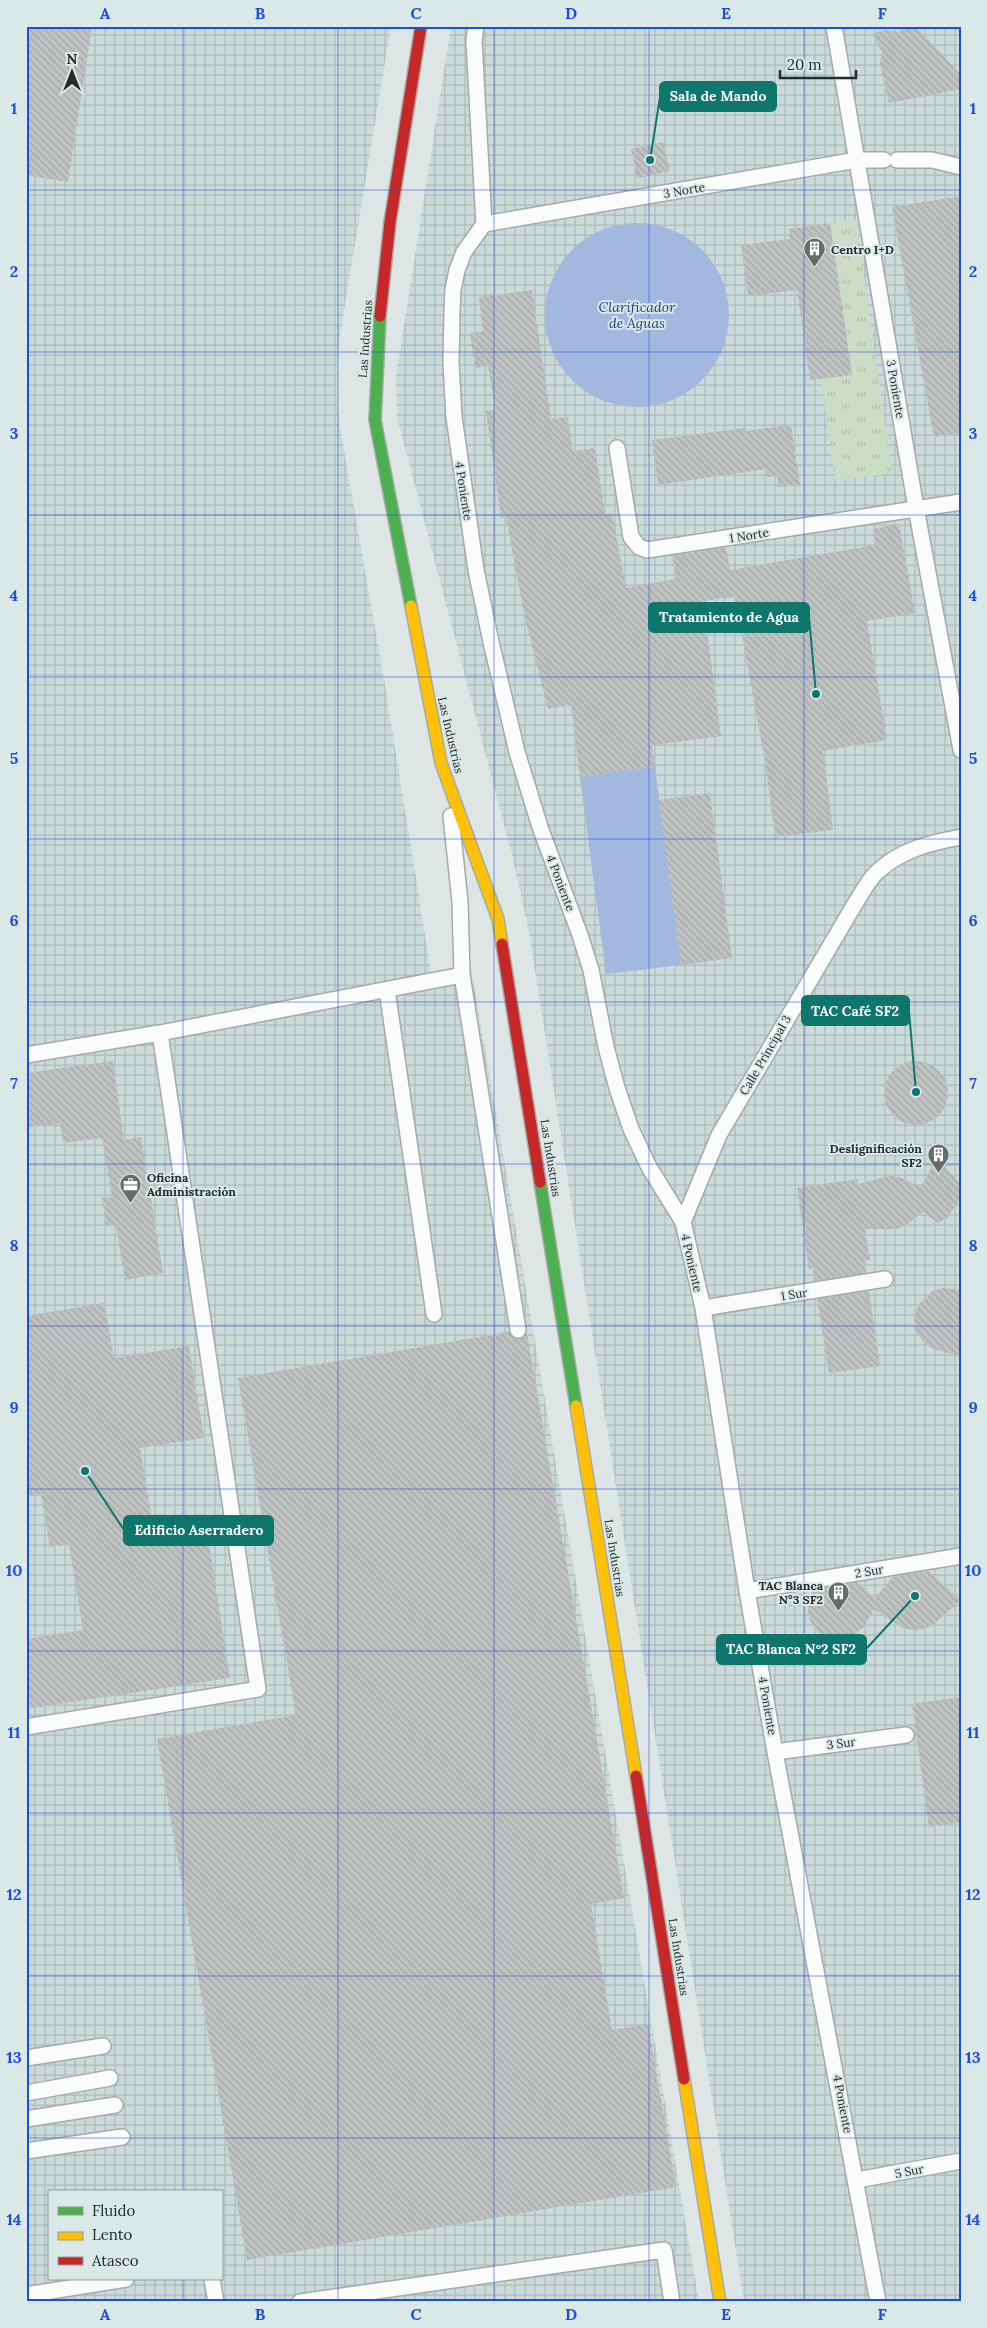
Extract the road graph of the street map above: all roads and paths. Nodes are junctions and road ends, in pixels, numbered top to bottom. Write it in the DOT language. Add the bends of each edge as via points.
graph roads {
  1 [pos="421,26"];
  2 [pos="476,26"];
  3 [pos="834,26"];
  4 [pos="857,160"];
  5 [pos="961,166"];
  6 [pos="484,224"];
  7 [pos="617,448"];
  8 [pos="961,502"];
  9 [pos="916,508"];
  10 [pos="961,750"];
  11 [pos="441,763"];
  12 [pos="961,837"];
  13 [pos="462,975"];
  14 [pos="387,990"];
  15 [pos="160,1033"];
  16 [pos="26,1055"];
  17 [pos="683,1222"];
  18 [pos="885,1279"];
  19 [pos="703,1308"];
  20 [pos="434,1314"];
  21 [pos="518,1330"];
  22 [pos="961,1556"];
  23 [pos="747,1591"];
  24 [pos="26,1728"];
  25 [pos="906,1735"];
  26 [pos="775,1752"];
  27 [pos="103,2046"];
  28 [pos="26,2058"];
  29 [pos="110,2078"];
  30 [pos="26,2093"];
  31 [pos="115,2105"];
  32 [pos="26,2119"];
  33 [pos="122,2137"];
  34 [pos="26,2151"];
  35 [pos="961,2161"];
  36 [pos="857,2180"];
  37 [pos="120,2280"];
  38 [pos="212,2280"];
  39 [pos="26,2295"];
  40 [pos="216,2302"];
  41 [pos="300,2302"];
  42 [pos="672,2302"];
  43 [pos="720,2302"];
  44 [pos="878,2302"];
  1 -- 11 [label="street, Las Industrias" via="388,234 375,363 375,420"];
  2 -- 6 [label="lane" via="474,41"];
  3 -- 4 [label="lane, 3 Poniente"];
  4 -- 5 [label="lane, 3 Norte" via="932,160"];
  4 -- 6 [label="lane, 3 Norte"];
  4 -- 9 [label="lane, 3 Poniente"];
  6 -- 17 [label="lane, 4 Poniente" via="464,252 457,270 453,290 451,364 458,455 485,615 528,791 591,970 617,1088 649,1167"];
  7 -- 9 [label="lane, 1 Norte" via="631,537 646,550"];
  8 -- 9 [label="lane, 1 Norte"];
  9 -- 10 [label="lane, 3 Poniente"];
  11 -- 13 [label="lane" via="456,856"];
  11 -- 43 [label="street, Las Industrias" via="498,919"];
  12 -- 17 [label="lane, Calle Principal 3" via="902,853 876,874 856,902 719,1134"];
  13 -- 14 [label="lane"];
  13 -- 21 [label="lane"];
  14 -- 15 [label="lane"];
  14 -- 20 [label="lane"];
  15 -- 16 [label="lane"];
  15 -- 24 [label="lane" via="258,1689"];
  17 -- 19 [label="lane, 4 Poniente"];
  18 -- 19 [label="lane, 1 Sur"];
  19 -- 23 [label="lane, 4 Poniente"];
  22 -- 23 [label="lane, 2 Sur"];
  23 -- 26 [label="lane, 4 Poniente"];
  25 -- 26 [label="lane, 3 Sur"];
  26 -- 36 [label="lane, 4 Poniente"];
  27 -- 28 [label="lane"];
  29 -- 30 [label="lane"];
  31 -- 32 [label="lane"];
  33 -- 34 [label="lane"];
  35 -- 36 [label="lane, 5 Sur"];
  36 -- 44 [label="lane, 4 Poniente"];
  37 -- 39 [label="lane"];
  38 -- 40 [label="lane"];
  41 -- 42 [label="lane" via="664,2250"];
}
